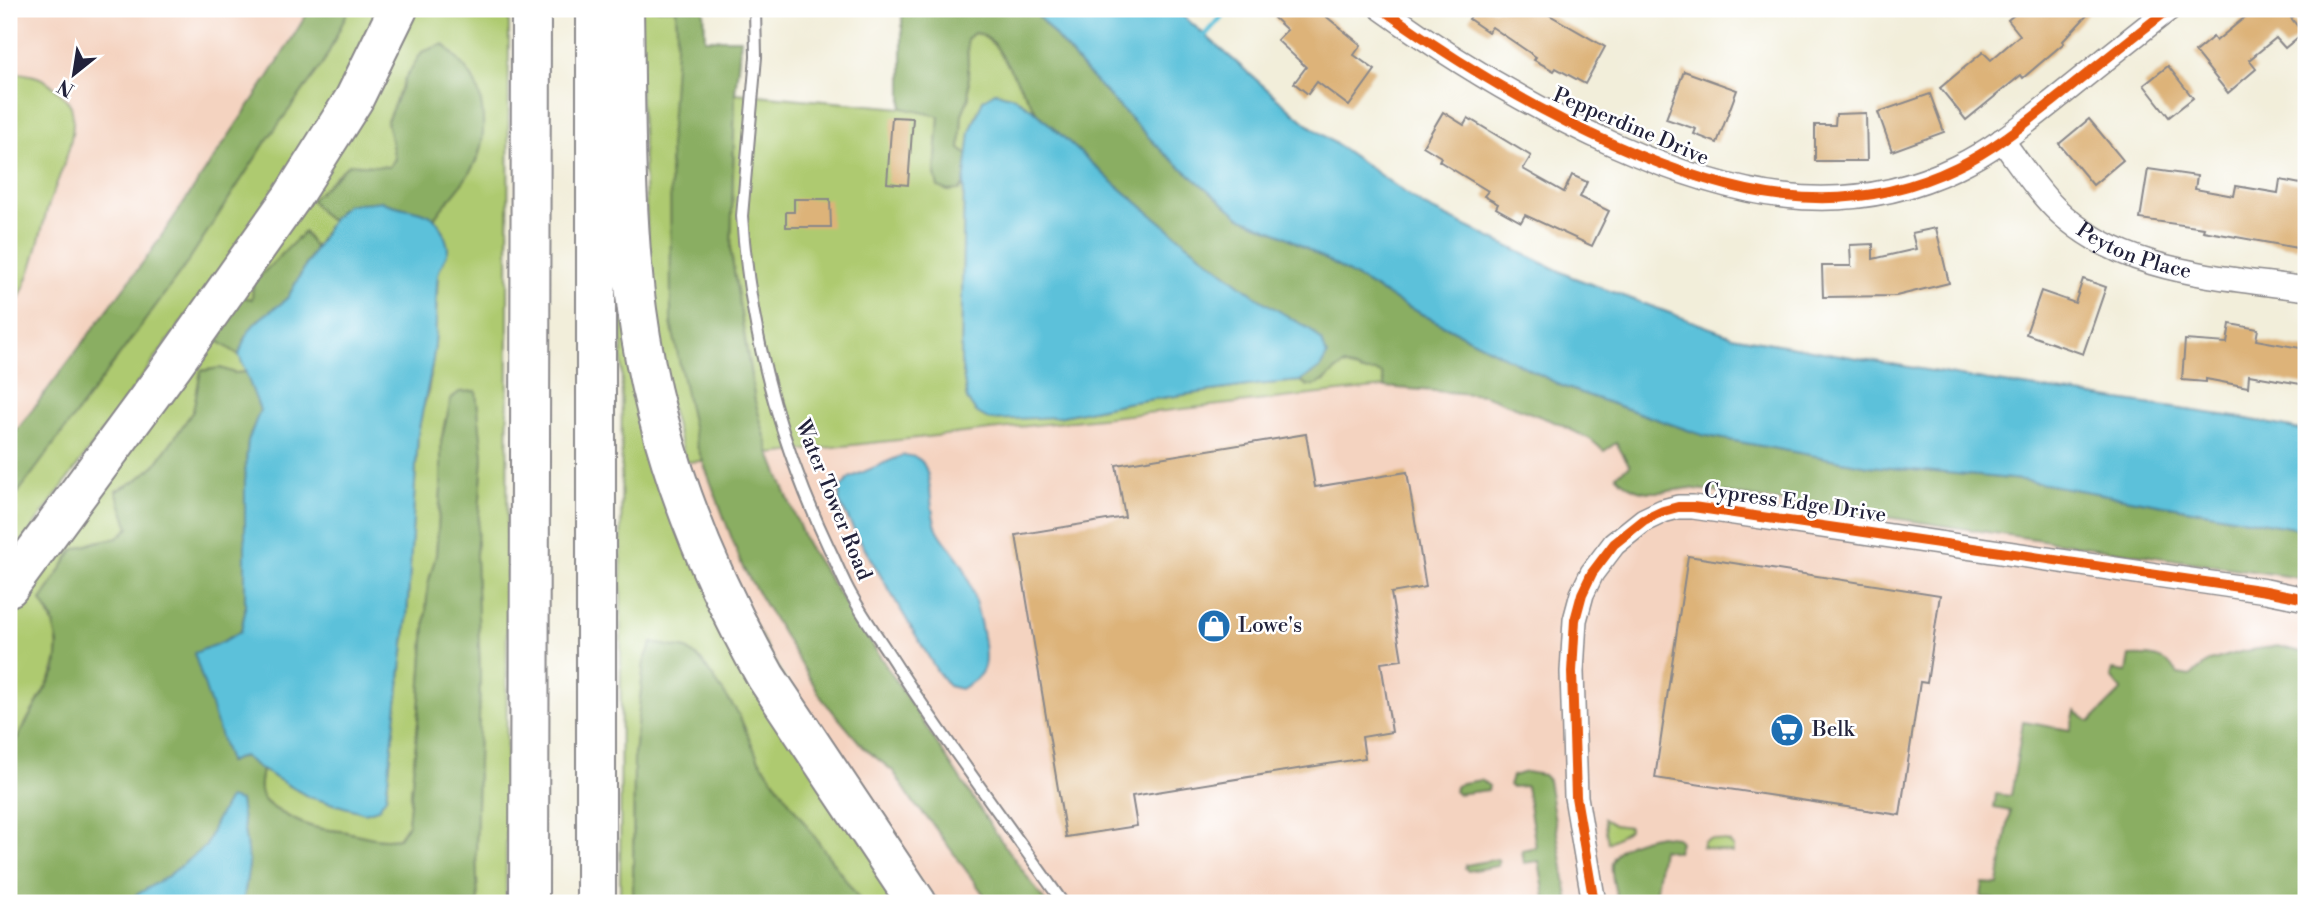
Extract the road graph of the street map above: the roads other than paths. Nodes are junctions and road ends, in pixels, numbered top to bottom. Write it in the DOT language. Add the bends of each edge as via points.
graph roads {
  1 [pos="398,9"];
  2 [pos="531,9"];
  3 [pos="596,9"];
  4 [pos="624,9"];
  5 [pos="755,9"];
  6 [pos="1382,9"];
  7 [pos="2169,9"];
  8 [pos="1411,17"];
  9 [pos="2002,140"];
  10 [pos="2306,289"];
  11 [pos="9,587"];
  12 [pos="2306,599"];
  13 [pos="529,903"];
  14 [pos="596,903"];
  15 [pos="917,903"];
  16 [pos="1063,903"];
  17 [pos="1594,903"];
  1 -- 11 [label="highway" via="354,99 292,197"];
  2 -- 13 [label="highway"];
  3 -- 14 [label="highway"];
  4 -- 15 [label="highway" via="633,273 651,386 678,485 717,581 766,677"];
  5 -- 16 [label="lane, Water Tower Road" via="756,57 743,225 748,290 786,442 852,596"];
  6 -- 8 [label="street, Pepperdine Drive"];
  7 -- 9 [label="street, Pepperdine Drive"];
  8 -- 9 [label="street, Pepperdine Drive" via="1493,83 1581,131 1682,173 1754,193 1818,199 1889,192 1957,167"];
  9 -- 10 [label="street, Peyton Place" via="2055,207 2086,233 2118,251 2172,268"];
  12 -- 17 [label="street, Cypress Edge Drive" via="1693,507 1663,511 1634,527 1599,561 1575,620 1576,797"];
}
